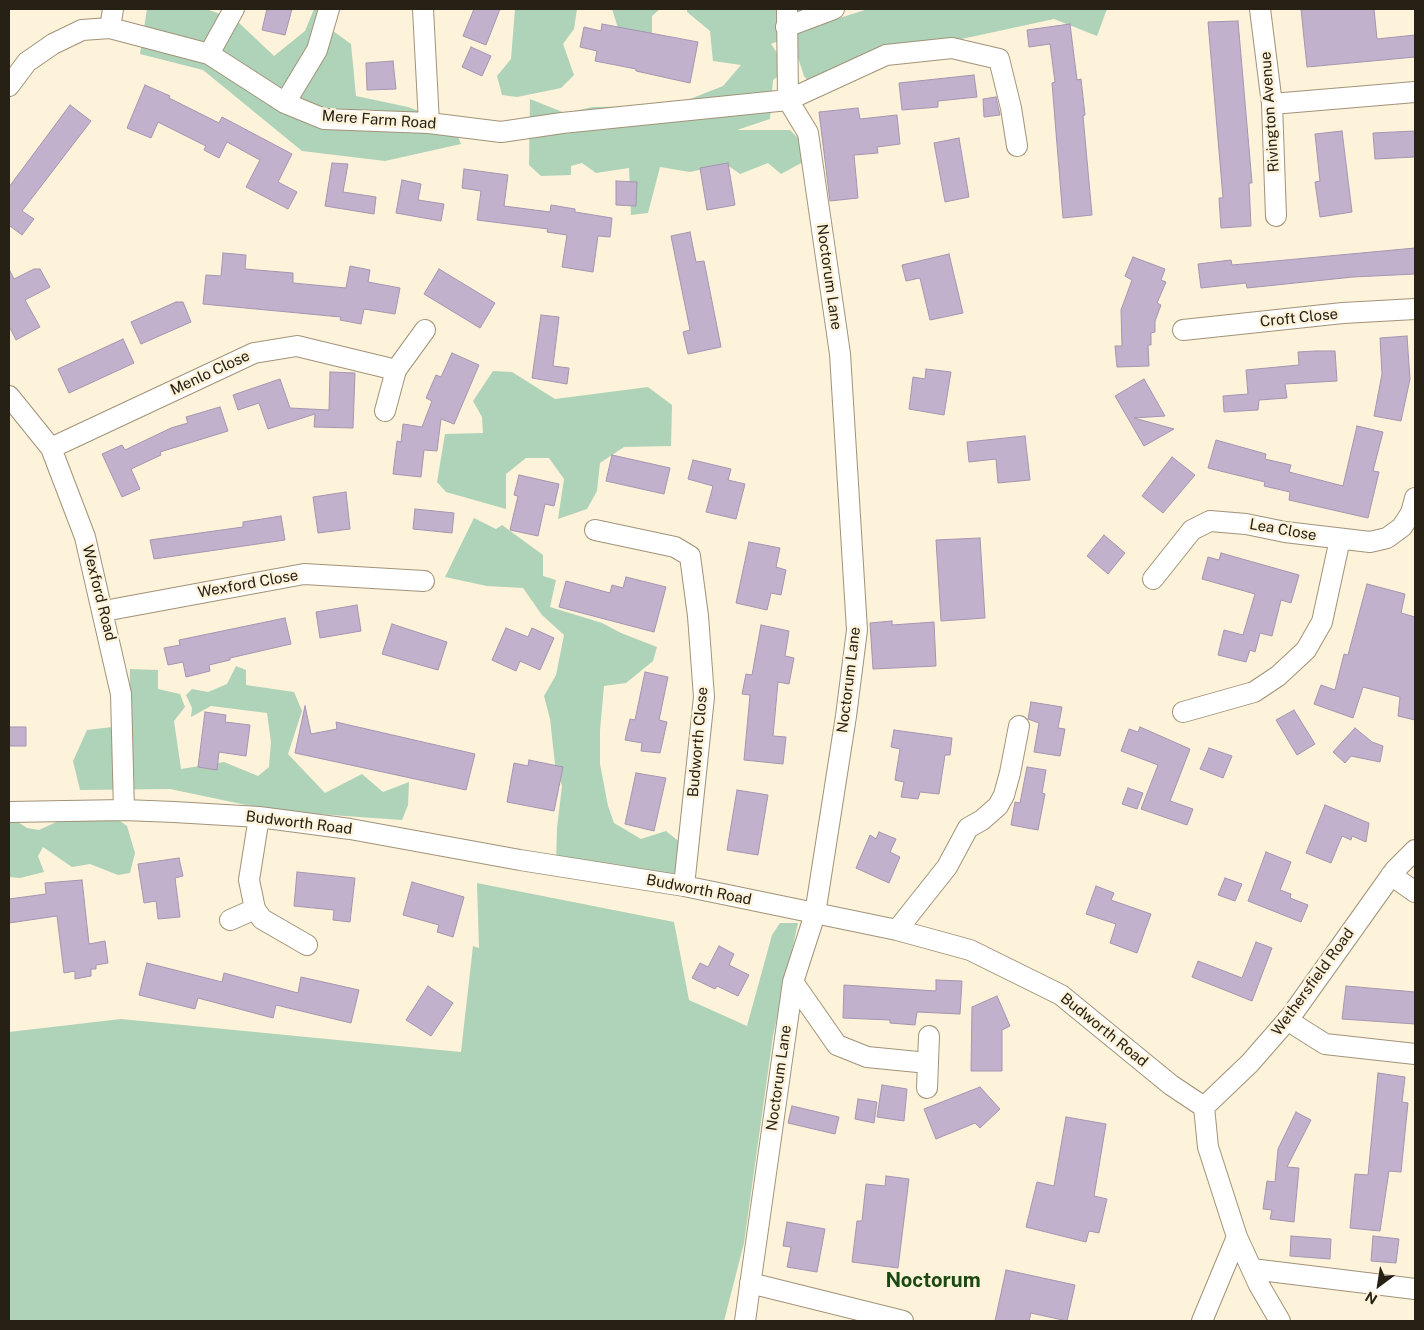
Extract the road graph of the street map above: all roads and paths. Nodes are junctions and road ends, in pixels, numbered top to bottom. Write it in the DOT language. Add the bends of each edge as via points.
graph roads {
  1 [pos="234,9"];
  2 [pos="329,9"];
  3 [pos="423,9"];
  4 [pos="834,9"];
  5 [pos="1260,9"];
  6 [pos="111,18"];
  7 [pos="786,18"];
  8 [pos="209,54"];
  9 [pos="11,78"];
  10 [pos="1415,92"];
  11 [pos="788,100"];
  12 [pos="285,103"];
  13 [pos="1272,104"];
  14 [pos="429,123"];
  15 [pos="1017,146"];
  16 [pos="1276,216"];
  17 [pos="1415,309"];
  18 [pos="425,330"];
  19 [pos="1182,330"];
  20 [pos="396,370"];
  21 [pos="9,396"];
  22 [pos="384,411"];
  23 [pos="51,448"];
  24 [pos="1415,498"];
  25 [pos="595,530"];
  26 [pos="1340,540"];
  27 [pos="1153,579"];
  28 [pos="424,581"];
  29 [pos="104,611"];
  30 [pos="1183,712"];
  31 [pos="1019,726"];
  32 [pos="124,810"];
  33 [pos="9,812"];
  34 [pos="259,817"];
  35 [pos="1415,850"];
  36 [pos="1390,876"];
  37 [pos="684,886"];
  38 [pos="1415,892"];
  39 [pos="255,909"];
  40 [pos="815,914"];
  41 [pos="230,920"];
  42 [pos="897,930"];
  43 [pos="307,944"];
  44 [pos="793,982"];
  45 [pos="1288,1020"];
  46 [pos="929,1036"];
  47 [pos="1415,1054"];
  48 [pos="928,1063"];
  49 [pos="927,1088"];
  50 [pos="1204,1108"];
  51 [pos="1237,1237"];
  52 [pos="1252,1269"];
  53 [pos="750,1283"];
  54 [pos="1415,1288"];
  55 [pos="745,1321"];
  56 [pos="903,1321"];
  57 [pos="1202,1321"];
  58 [pos="1280,1321"];
  1 -- 8 [label="street"];
  2 -- 12 [label="street" via="317,50"];
  3 -- 14 [label="street"];
  4 -- 7 [label="street"];
  5 -- 13 [label="street, Rivington Avenue"];
  6 -- 8 [label="street, Mere Farm Road"];
  6 -- 9 [label="street, Mere Farm Road" via="53,44"];
  7 -- 11 [label="street, Noctorum Lane"];
  8 -- 12 [label="street, Mere Farm Road"];
  10 -- 13 [label="street"];
  11 -- 14 [label="street, Mere Farm Road" via="501,132"];
  11 -- 15 [label="street, Mere Farm Road" via="886,55 952,48 999,59"];
  11 -- 40 [label="street, Noctorum Lane" via="808,134 840,354 857,630"];
  12 -- 14 [label="street, Mere Farm Road" via="324,118"];
  13 -- 16 [label="street, Rivington Avenue"];
  17 -- 19 [label="street, Croft Close"];
  18 -- 20 [label="street"];
  20 -- 22 [label="street"];
  20 -- 23 [label="street, Menlo Close" via="297,346 254,352"];
  21 -- 23 [label="street, Wexford Road"];
  23 -- 29 [label="street, Wexford Road" via="85,537"];
  24 -- 26 [label="street, Lea Close" via="1402,527 1387,538 1370,542"];
  25 -- 37 [label="street, Budworth Close" via="676,547 690,556 704,697"];
  26 -- 27 [label="street, Lea Close" via="1210,521 1192,530"];
  26 -- 30 [label="street" via="1322,622 1306,650 1278,676 1254,692"];
  28 -- 29 [label="street, Wexford Close" via="304,574"];
  29 -- 32 [label="street, Wexford Road" via="121,694"];
  31 -- 42 [label="street" via="1004,795 991,814 968,828 947,867"];
  32 -- 33 [label="street, Budworth Road"];
  32 -- 34 [label="street, Budworth Road"];
  34 -- 37 [label="street, Budworth Road" via="350,829"];
  34 -- 39 [label="street" via="249,880"];
  35 -- 36 [label="street, Wethersfield Road"];
  36 -- 38 [label="street"];
  36 -- 45 [label="street, Wethersfield Road"];
  37 -- 40 [label="street, Budworth Road"];
  39 -- 41 [label="street"];
  39 -- 43 [label="street" via="262,919"];
  40 -- 42 [label="street, Budworth Road"];
  40 -- 44 [label="street, Noctorum Lane"];
  42 -- 50 [label="street, Budworth Road" via="970,950 1061,994 1171,1085"];
  44 -- 48 [label="street" via="837,1045 867,1057"];
  44 -- 53 [label="street, Noctorum Lane"];
  45 -- 47 [label="street" via="1325,1044"];
  45 -- 50 [label="street, Wethersfield Road"];
  46 -- 48 [label="street"];
  48 -- 49 [label="street"];
  50 -- 51 [label="street" via="1208,1148"];
  51 -- 52 [label="street"];
  51 -- 57 [label="street"];
  52 -- 54 [label="street"];
  52 -- 58 [label="street"];
  53 -- 55 [label="street, Noctorum Lane"];
  53 -- 56 [label="street"];
}
